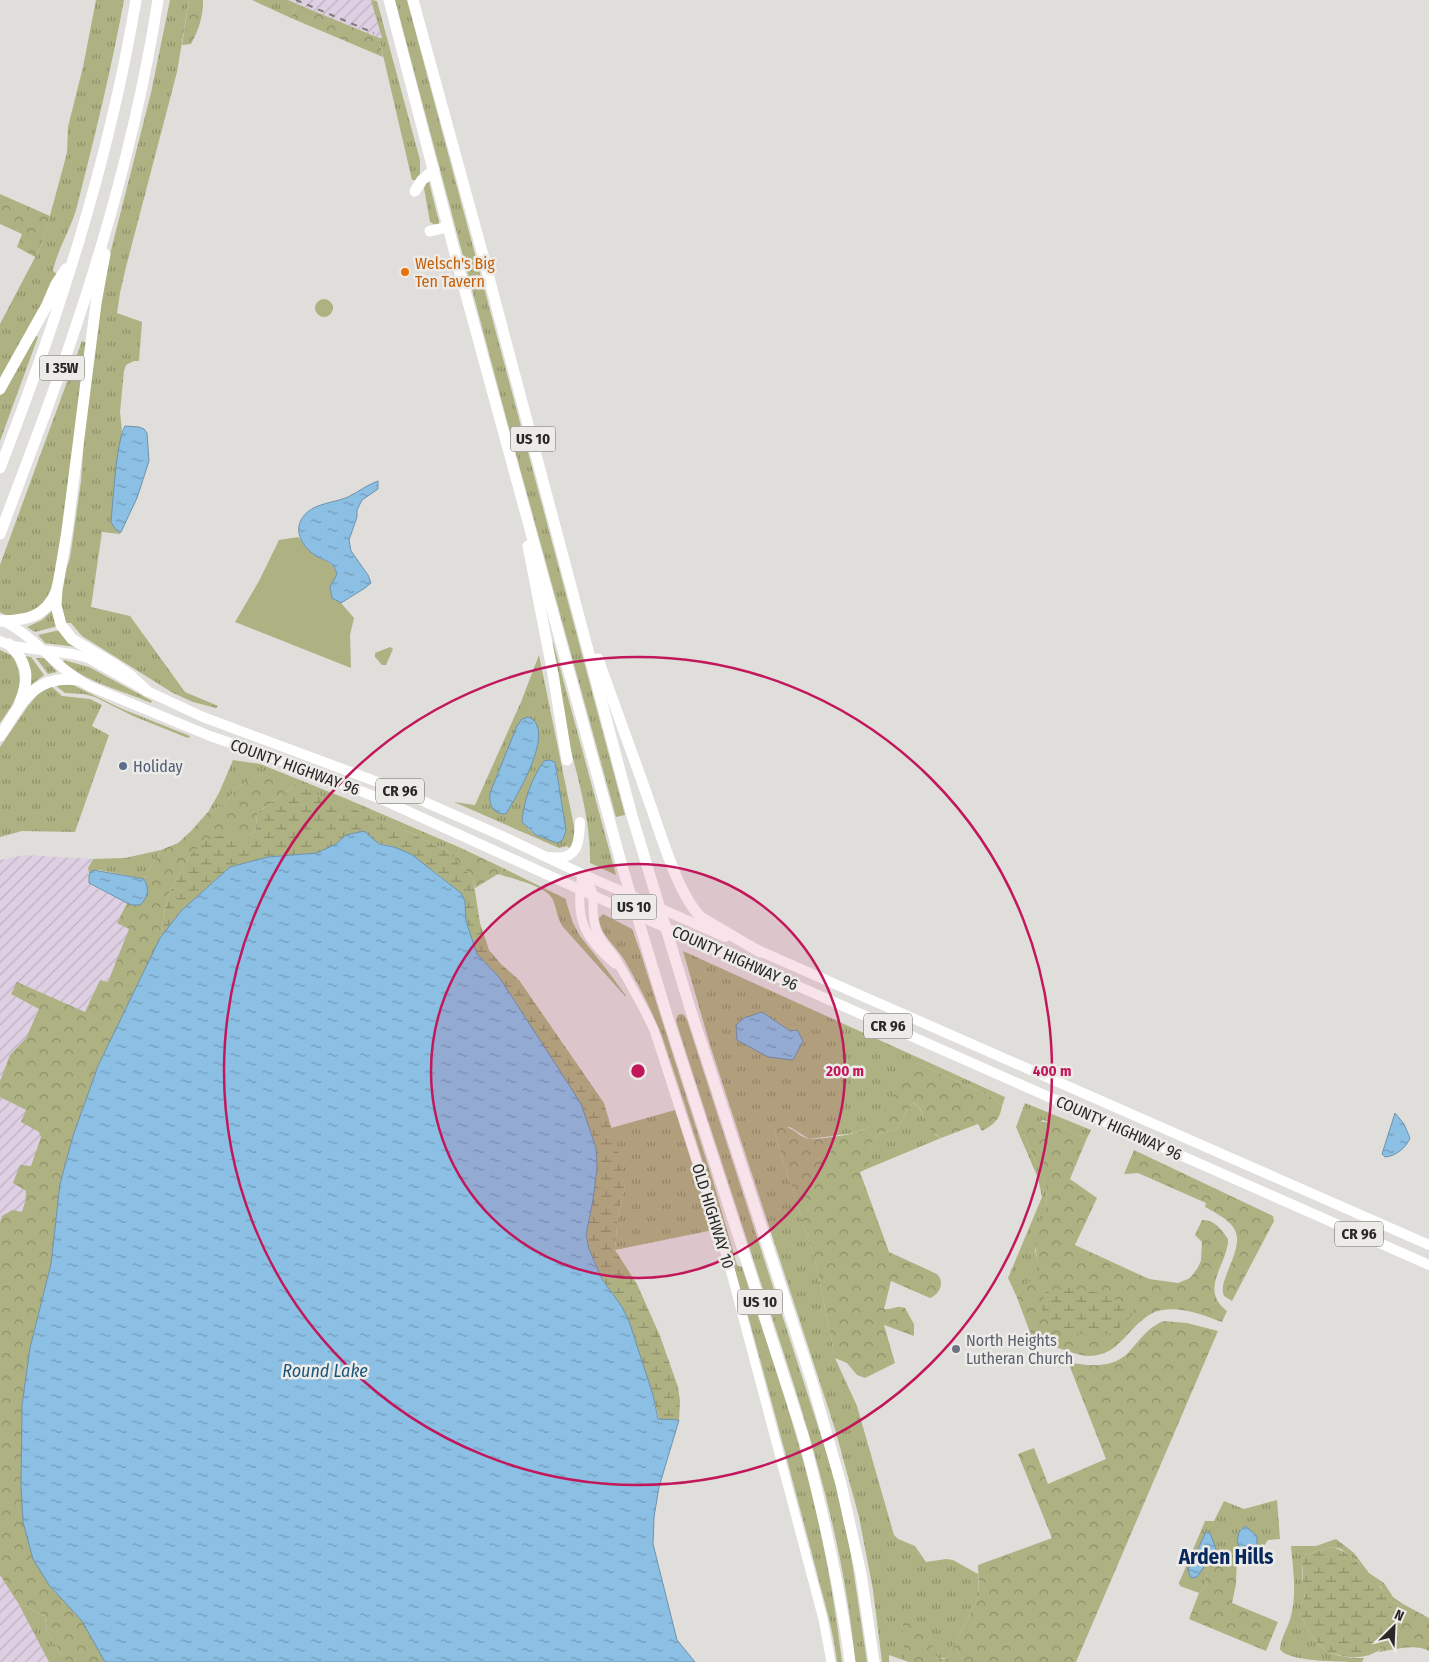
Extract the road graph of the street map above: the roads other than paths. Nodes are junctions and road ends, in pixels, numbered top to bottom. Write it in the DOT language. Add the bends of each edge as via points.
graph roads {
  1 [pos="136,0"];
  2 [pos="158,0"];
  3 [pos="389,0"];
  4 [pos="413,0"];
  5 [pos="434,167"];
  6 [pos="118,186"];
  7 [pos="415,191"];
  8 [pos="448,227"];
  9 [pos="430,230"];
  10 [pos="74,257"];
  11 [pos="0,389"];
  12 [pos="0,468"];
  13 [pos="516,480"];
  14 [pos="0,534"];
  15 [pos="57,590"];
  16 [pos="574,593"];
  17 [pos="1,620"];
  18 [pos="4,643"];
  19 [pos="44,651"];
  20 [pos="79,680"];
  21 [pos="147,691"];
  22 [pos="13,717"];
  23 [pos="0,736"];
  24 [pos="567,760"];
  25 [pos="580,822"];
  26 [pos="538,853"];
  27 [pos="582,874"];
  28 [pos="579,890"];
  29 [pos="594,896"];
  30 [pos="760,952"];
  31 [pos="621,969"];
  32 [pos="1429,1245"];
  33 [pos="1429,1266"];
  34 [pos="831,1662"];
  35 [pos="850,1662"];
  36 [pos="874,1662"];
  1 -- 10 [label="highway, I 35W" via="110,126"];
  2 -- 6 [label="highway, I 35W"];
  3 -- 5 [label="highway, US 10"];
  4 -- 16 [label="highway, US 10"];
  5 -- 7 [label="highway"];
  5 -- 8 [label="highway, US 10"];
  6 -- 14 [label="highway, I 35W" via="72,338"];
  6 -- 15 [label="highway" via="96,303"];
  8 -- 9 [label="highway"];
  8 -- 13 [label="highway, US 10"];
  10 -- 11 [label="highway"];
  10 -- 12 [label="highway, I 35W" via="46,345"];
  13 -- 24 [label="highway"];
  13 -- 35 [label="highway, US 10" via="622,866 804,1438 835,1568"];
  15 -- 17 [label="highway" via="44,609 32,618"];
  15 -- 21 [label="highway" via="58,618 69,636 130,675"];
  16 -- 30 [label="highway" via="686,897 702,918"];
  16 -- 36 [label="highway, US 10" via="632,816 675,961 812,1382 852,1529"];
  17 -- 19 [label="main road, COUNTY HIGHWAY 96 / CR 96" via="29,637"];
  18 -- 19 [label="main road, COUNTY HIGHWAY 96 / CR 96"];
  18 -- 22 [label="highway" via="23,662 27,677"];
  19 -- 20 [label="main road, COUNTY HIGHWAY 96 / CR 96"];
  19 -- 21 [label="main road, COUNTY HIGHWAY 96 / CR 96" via="88,658"];
  20 -- 22 [label="highway" via="63,678 44,682"];
  20 -- 28 [label="main road, COUNTY HIGHWAY 96 / CR 96" via="203,733 381,799"];
  21 -- 26 [label="main road, COUNTY HIGHWAY 96 / CR 96" via="222,725 391,787"];
  22 -- 23 [label="highway"];
  25 -- 26 [label="main road" via="579,842 572,854 552,858"];
  26 -- 27 [label="main road, COUNTY HIGHWAY 96 / CR 96"];
  27 -- 28 [label="street, OLD HIGHWAY 10"];
  27 -- 29 [label="street, OLD HIGHWAY 10"];
  27 -- 30 [label="main road, COUNTY HIGHWAY 96 / CR 96"];
  28 -- 29 [label="main road, COUNTY HIGHWAY 96 / CR 96"];
  28 -- 31 [label="street, OLD HIGHWAY 10" via="579,912 586,931 602,953"];
  29 -- 31 [label="street, OLD HIGHWAY 10" via="596,929"];
  29 -- 33 [label="main road, COUNTY HIGHWAY 96 / CR 96"];
  30 -- 32 [label="main road, COUNTY HIGHWAY 96 / CR 96"];
  31 -- 34 [label="street, OLD HIGHWAY 10" via="654,1030 708,1196 823,1619"];
}
